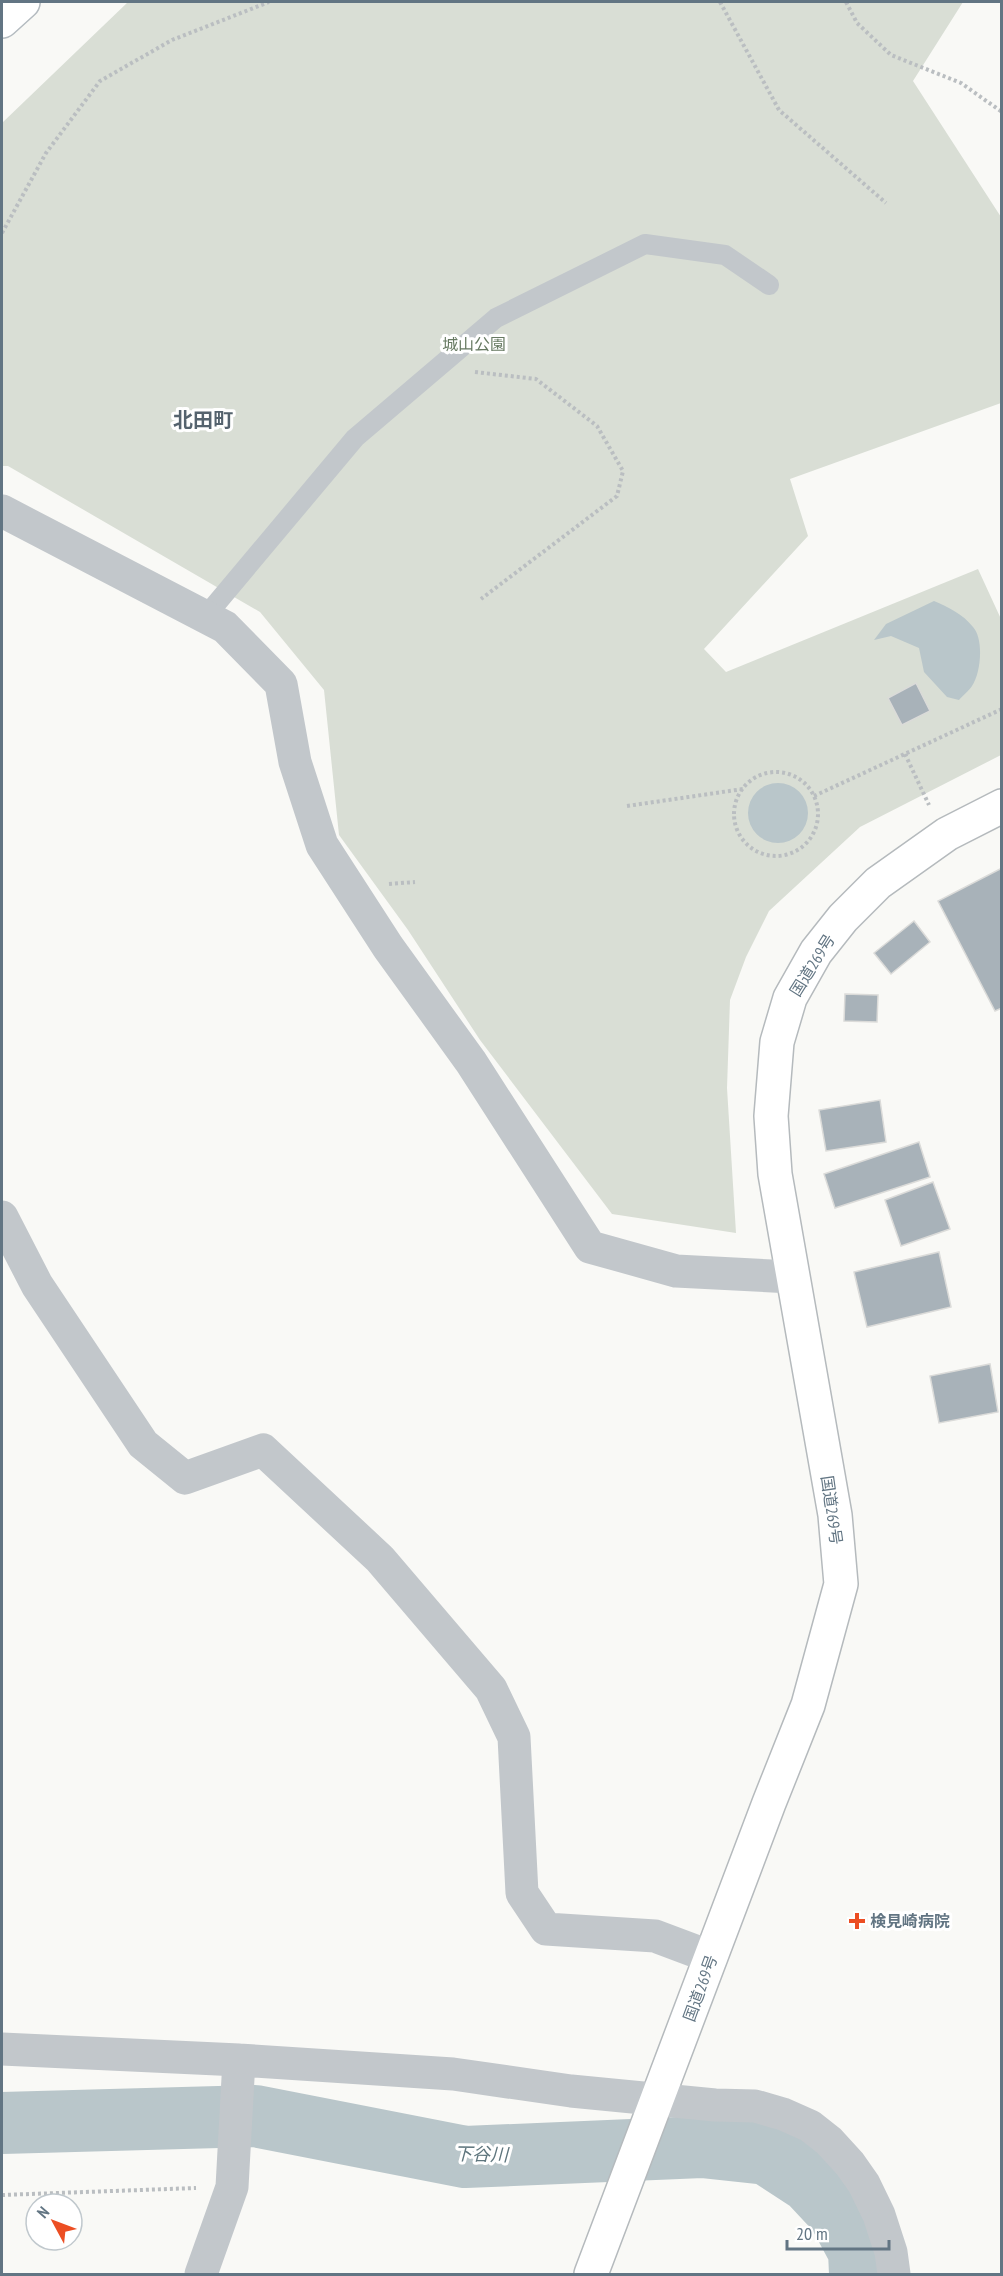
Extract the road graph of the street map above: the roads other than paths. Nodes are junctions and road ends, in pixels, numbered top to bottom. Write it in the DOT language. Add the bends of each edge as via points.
graph roads {
  1 [pos="23,2"];
  2 [pos="2,21"];
  3 [pos="769,285"];
  4 [pos="2,511"];
  5 [pos="205,617"];
  6 [pos="1002,806"];
  7 [pos="2,1217"];
  8 [pos="792,1277"];
  9 [pos="711,1957"];
  10 [pos="2,2049"];
  11 [pos="239,2060"];
  12 [pos="655,2109"];
  13 [pos="201,2274"];
  14 [pos="591,2274"];
  15 [pos="894,2274"];
  1 -- 2 [label="main road"];
  3 -- 5 [label="lane" via="725,255 645,244 496,318 355,438"];
  4 -- 5 [label="street"];
  5 -- 8 [label="street" via="225,627 281,684 295,762 322,845 388,947 471,1062 590,1247 676,1271"];
  6 -- 8 [label="main road, 国道269号" via="947,834 878,883 816,952 790,998 777,1042 771,1116 775,1174"];
  7 -- 9 [label="street" via="37,1286 143,1444 185,1478 262,1450 380,1558 491,1689 514,1737 522,1893 546,1929 656,1936"];
  8 -- 9 [label="main road, 国道269号" via="835,1515 842,1584 808,1705"];
  9 -- 12 [label="main road, 国道269号"];
  10 -- 11 [label="street"];
  11 -- 12 [label="street" via="453,2074 571,2091"];
  11 -- 13 [label="street" via="232,2187"];
  12 -- 14 [label="main road, 国道269号"];
  12 -- 15 [label="street" via="715,2104 755,2106 810,2126 830,2141 864,2184 879,2215"];
}
